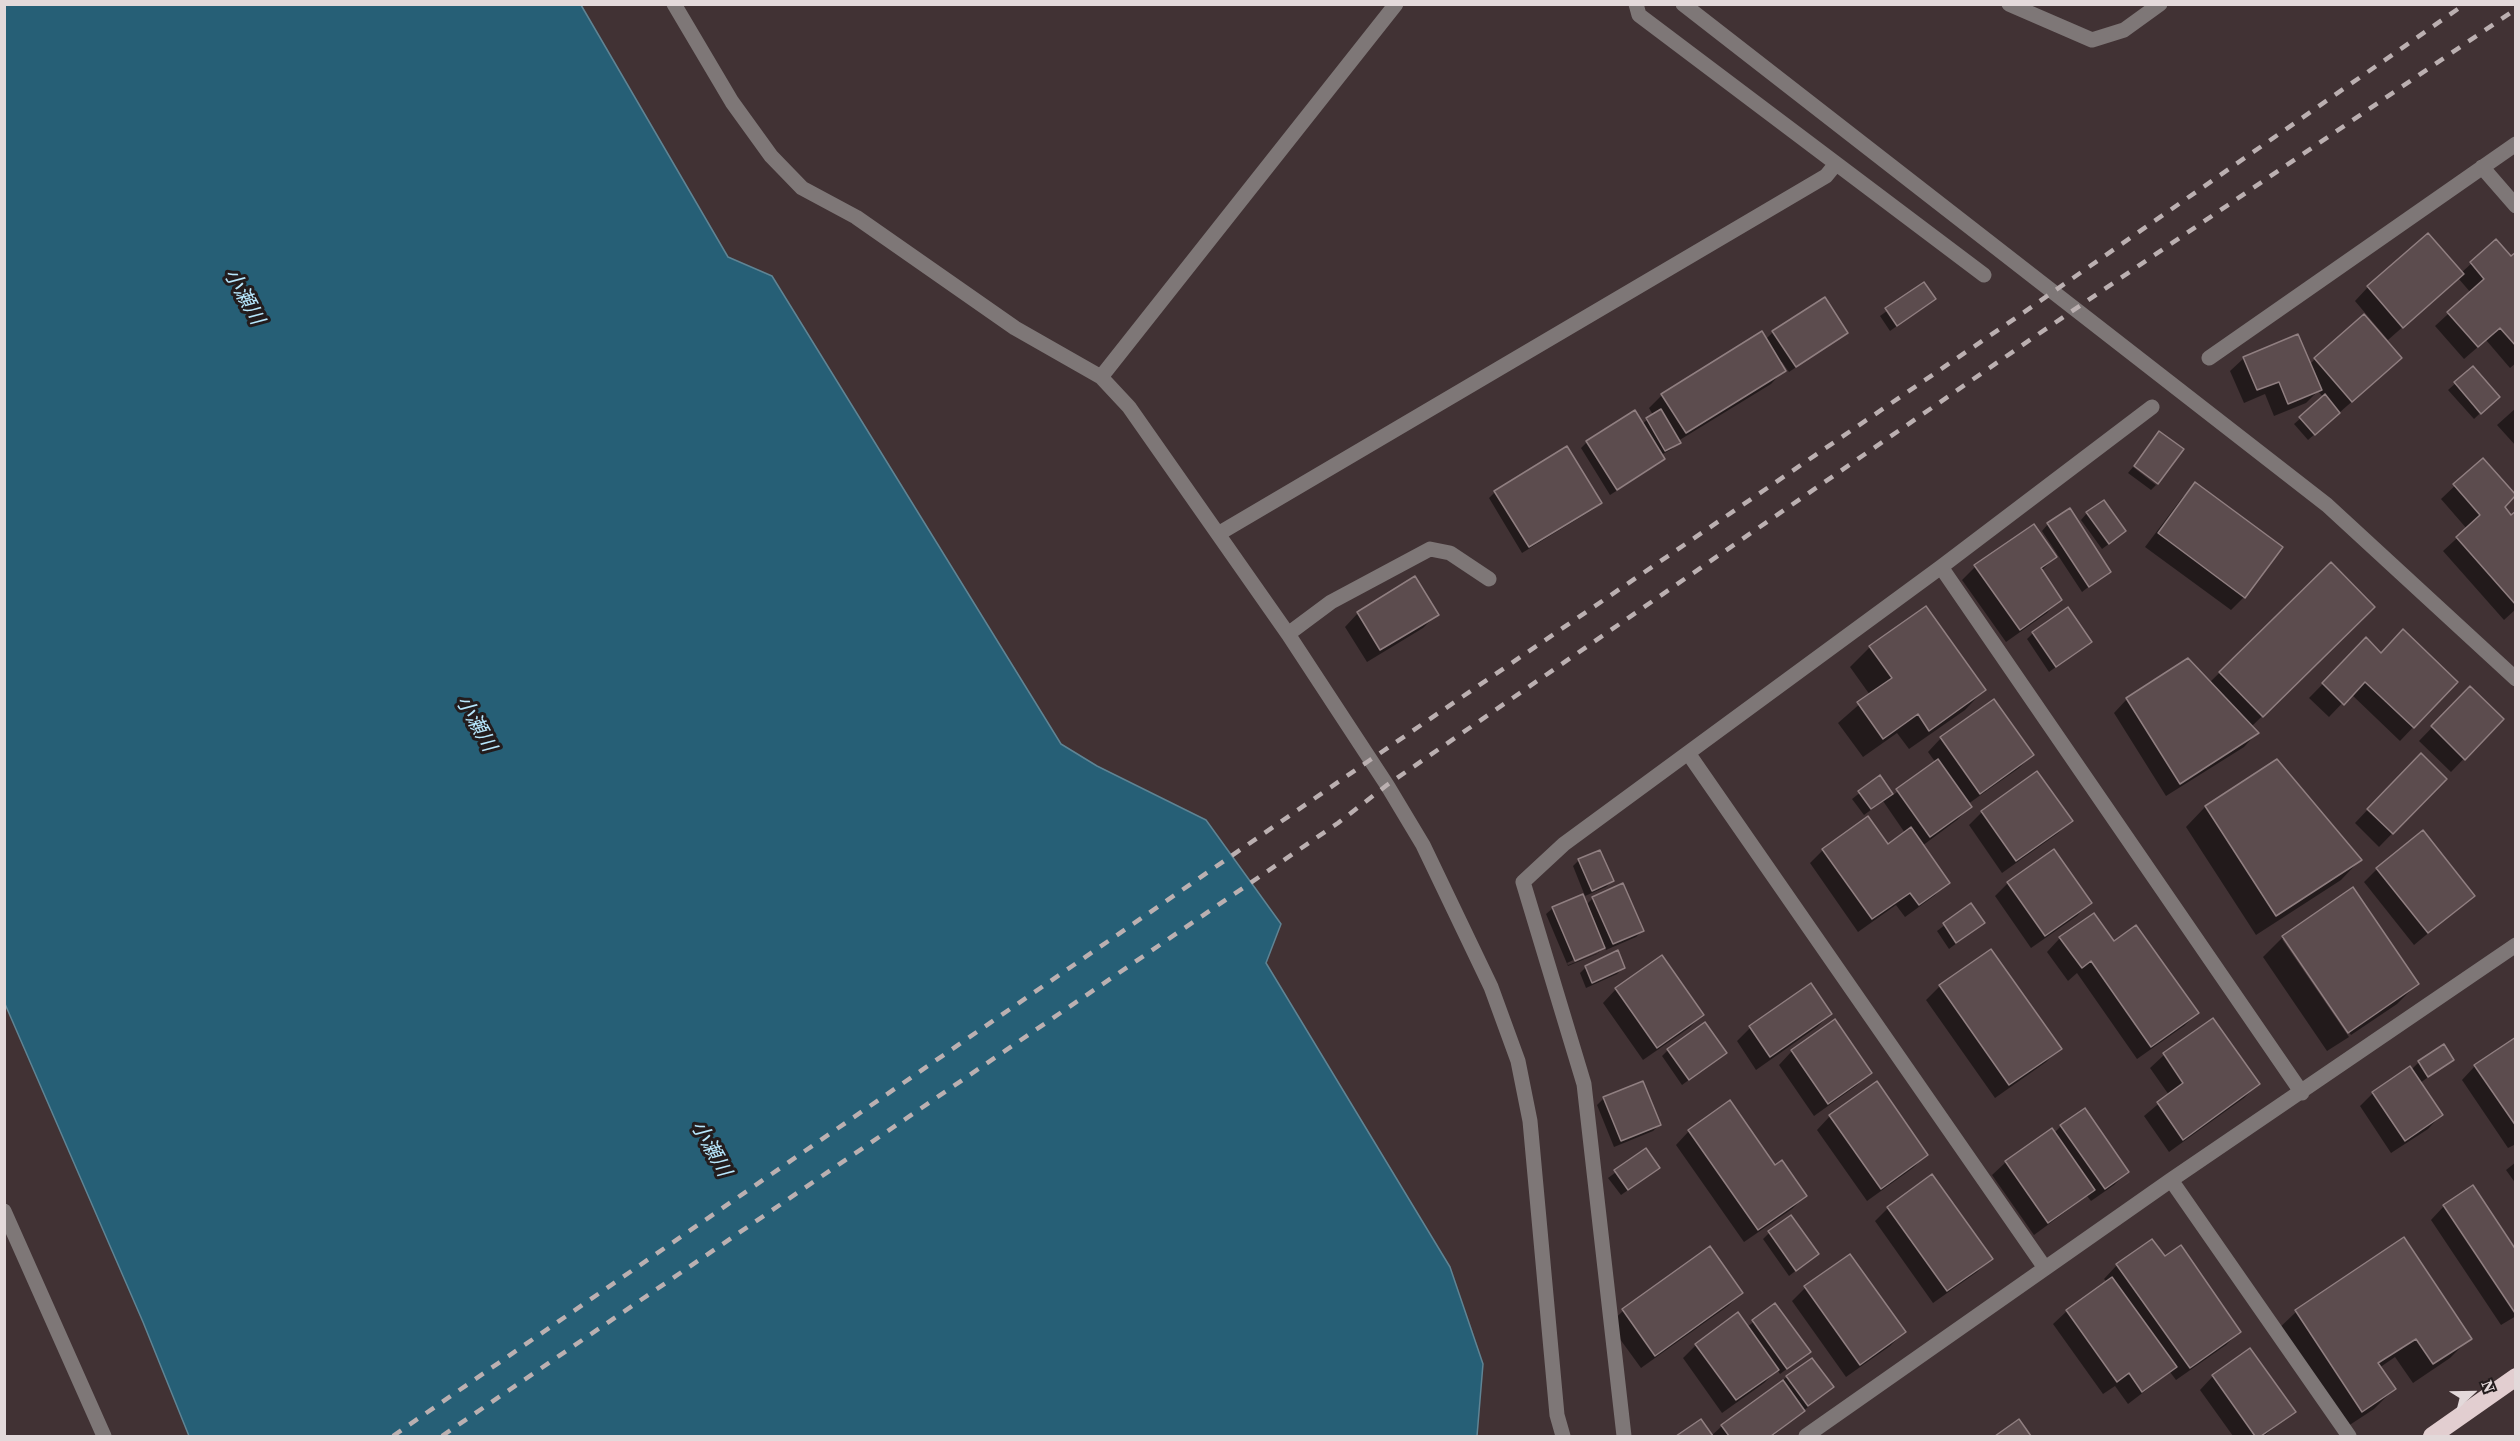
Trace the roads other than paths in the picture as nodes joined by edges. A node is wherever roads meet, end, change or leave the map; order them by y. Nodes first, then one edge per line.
1 (674, 4) edge
2 (1396, 4) edge
3 (1636, 4) edge
4 (1683, 4) edge
5 (2009, 4) edge
6 (2160, 4) edge
7 (2516, 144) edge
8 (1835, 165) junction
9 (2482, 167) junction
10 (2516, 206) edge
11 (1984, 275) dead end
12 (2209, 358) dead end
13 (1101, 377) junction
14 (2152, 407) dead end
15 (1218, 534) junction
16 (1941, 567) junction
17 (1489, 579) dead end
18 (1288, 633) junction
19 (2516, 679) edge
20 (1688, 753) junction
21 (2516, 945) edge
22 (2302, 1093) junction
23 (2171, 1180) junction
24 (4, 1211) edge
25 (2045, 1268) junction
26 (2516, 1377) edge
27 (104, 1437) edge
28 (1563, 1437) edge
29 (1624, 1437) edge
30 (1806, 1437) edge
31 (2349, 1437) edge
32 (2432, 1437) edge

1 - 13 street
2 - 13 street
3 - 8 street
4 - 19 street
5 - 6 street
7 - 9 street
8 - 11 street
8 - 15 street
9 - 10 street
9 - 12 street
13 - 15 street
14 - 16 street
15 - 18 street
16 - 20 street
16 - 22 street
17 - 18 street
18 - 28 street
20 - 25 street
20 - 29 street
21 - 22 street
22 - 23 street
23 - 25 street
23 - 31 street
24 - 27 street
25 - 30 street
26 - 32 highway

